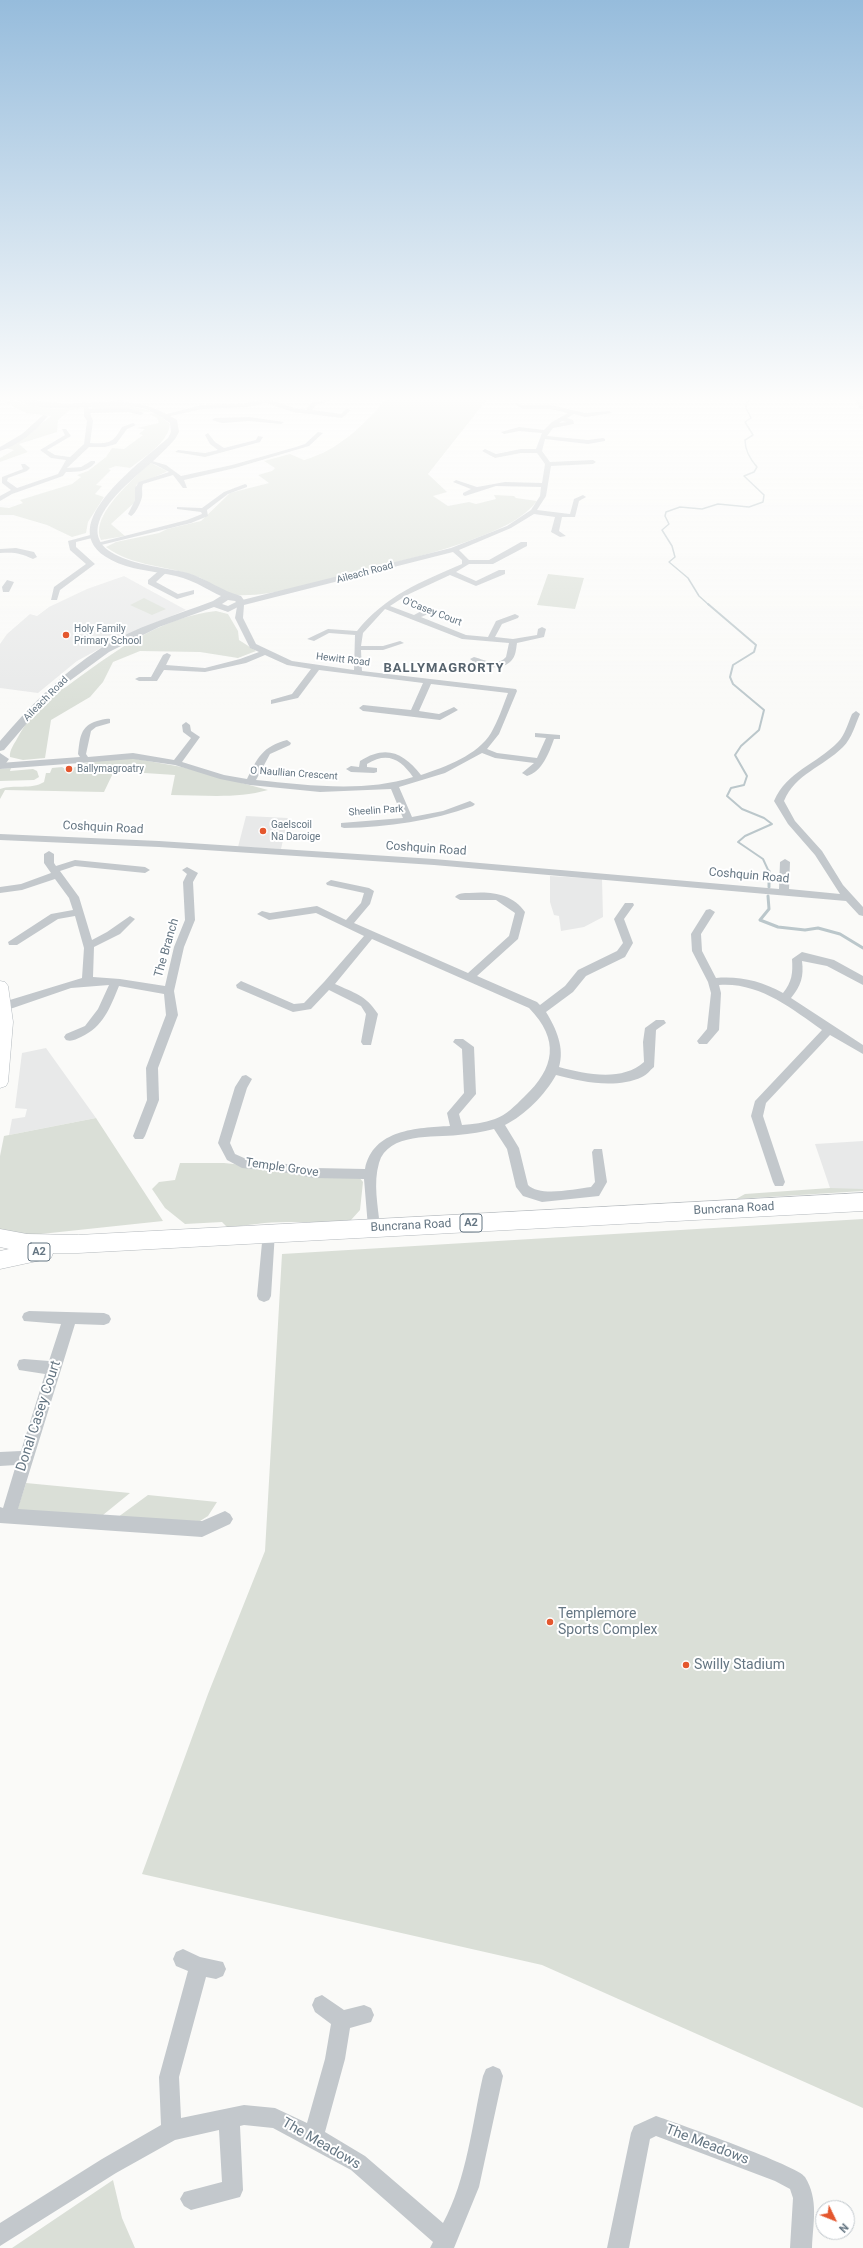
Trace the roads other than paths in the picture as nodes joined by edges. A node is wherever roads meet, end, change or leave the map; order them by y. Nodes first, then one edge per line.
1 (106, 503) edge
2 (137, 503) edge
3 (214, 503) edge
4 (539, 503) edge
5 (575, 503) edge
6 (179, 508) dead end
7 (204, 510) junction
8 (533, 511) junction
9 (131, 514) dead end
10 (559, 516) junction
11 (94, 536) junction
12 (562, 536) dead end
13 (97, 544) junction
14 (524, 544) dead end
15 (454, 550) junction
16 (0, 551) edge
17 (34, 555) dead end
18 (467, 562) junction
19 (164, 571) junction
20 (502, 572) dead end
21 (452, 573) junction
22 (215, 590) junction
23 (191, 592) dead end
24 (54, 599) dead end
25 (237, 601) junction
26 (220, 605) junction
27 (384, 606) junction
28 (430, 610) dead end
29 (516, 616) dead end
30 (415, 617) junction
31 (239, 618) junction
32 (542, 629) dead end
33 (359, 633) junction
34 (491, 638) junction
35 (311, 639) dead end
36 (512, 641) junction
37 (400, 643) dead end
38 (357, 648) junction
39 (265, 652) junction
40 (167, 655) dead end
41 (474, 658) dead end
42 (510, 658) junction
43 (518, 663) dead end
44 (161, 667) junction
45 (316, 668) junction
46 (205, 670) junction
47 (358, 673) junction
48 (139, 679) dead end
49 (428, 680) junction
50 (206, 682) dead end
51 (513, 691) joint
52 (375, 699) dead end
53 (274, 702) dead end
54 (454, 710) dead end
55 (414, 713) junction
56 (856, 714) dead end
57 (107, 721) dead end
58 (186, 725) dead end
59 (538, 735) dead end
60 (287, 743) dead end
61 (481, 750) junction
62 (1, 756) edge
63 (85, 759) junction
64 (539, 761) junction
65 (176, 763) junction
66 (518, 766) dead end
67 (351, 769) dead end
68 (363, 769) junction
69 (374, 770) dead end
70 (527, 773) junction
71 (419, 778) junction
72 (535, 779) dead end
73 (250, 782) junction
74 (394, 786) junction
75 (470, 804) dead end
76 (409, 820) junction
77 (344, 825) dead end
78 (0, 837) edge
79 (49, 854) dead end
80 (253, 855) junction
81 (236, 857) dead end
82 (276, 860) dead end
83 (785, 862) dead end
84 (145, 870) dead end
85 (188, 870) dead end
86 (55, 873) junction
87 (331, 883) dead end
88 (0, 890) edge
89 (784, 892) junction
90 (460, 897) dead end
91 (850, 898) junction
92 (628, 905) dead end
93 (79, 912) junction
94 (710, 912) dead end
95 (262, 914) dead end
96 (863, 914) edge
97 (130, 920) dead end
98 (348, 924) junction
99 (371, 934) junction
100 (13, 942) dead end
101 (88, 945) junction
102 (471, 976) junction
103 (863, 981) edge
104 (87, 982) junction
105 (713, 982) junction
106 (115, 983) junction
107 (241, 985) dead end
108 (328, 985) junction
109 (0, 986) edge
110 (169, 991) junction
111 (784, 999) junction
112 (4, 1006) junction
113 (540, 1011) junction
114 (660, 1023) dead end
115 (829, 1028) junction
116 (70, 1037) dead end
117 (703, 1041) dead end
118 (367, 1042) dead end
119 (459, 1042) dead end
120 (863, 1050) edge
121 (553, 1070) junction
122 (246, 1079) dead end
123 (0, 1082) edge
124 (498, 1123) junction
125 (457, 1131) junction
126 (139, 1136) dead end
127 (598, 1152) dead end
128 (370, 1174) junction
129 (779, 1182) dead end
130 (863, 1202) edge
131 (374, 1227) junction
132 (269, 1232) junction
133 (0, 1238) edge
134 (78, 1244) junction
135 (0, 1260) edge
136 (264, 1296) dead end
137 (29, 1316) dead end
138 (70, 1318) junction
139 (104, 1319) dead end
140 (24, 1365) dead end
141 (54, 1368) junction
142 (26, 1458) junction
143 (0, 1459) edge
144 (4, 1515) edge
145 (225, 1519) dead end
146 (199, 1965) dead end
147 (322, 2005) dead end
148 (364, 2016) dead end
149 (341, 2020) junction
150 (493, 2076) dead end
151 (229, 2118) junction
152 (172, 2130) junction
153 (313, 2137) junction
154 (191, 2199) dead end
155 (0, 2235) edge
156 (444, 2244) edge
157 (618, 2248) edge
158 (801, 2248) edge

1 - 11 street
2 - 9 street
3 - 7 street
4 - 8 street, Aileach Road
5 - 10 street
6 - 7 street
7 - 13 street
8 - 10 street
8 - 15 street, Aileach Road
10 - 12 street
11 - 13 street
11 - 24 street
13 - 19 street
14 - 18 street
15 - 18 street
15 - 25 street, Aileach Road
16 - 17 street
18 - 21 street
19 - 22 street
19 - 23 street
20 - 21 street
21 - 27 street
22 - 25 street
22 - 26 street
25 - 26 street, Aileach Road
25 - 31 street
26 - 31 street, Hewitt Road
26 - 62 street, Aileach Road
27 - 30 street, O'Casey Court
27 - 33 street
28 - 30 street
29 - 34 street
30 - 34 street, O'Casey Court
31 - 39 street, Hewitt Road
32 - 36 street, O'Casey Court
33 - 35 street
33 - 38 street
34 - 36 street, O'Casey Court
36 - 42 street
37 - 38 street
38 - 47 street
39 - 45 street, Hewitt Road
39 - 46 street
40 - 44 street
41 - 42 street
42 - 43 street
44 - 46 street
44 - 48 street
45 - 47 street, Hewitt Road
45 - 53 street
46 - 50 street
47 - 49 street, Hewitt Road
49 - 51 street, Hewitt Road
49 - 55 street
51 - 61 street, O Naullian Crescent
52 - 55 street
54 - 55 street
56 - 91 street
57 - 63 street
58 - 65 street
59 - 64 street
60 - 73 street
61 - 64 street
61 - 71 street, O Naullian Crescent
62 - 63 street, O Naullian Crescent
63 - 65 street, O Naullian Crescent
64 - 70 street
65 - 73 street, O Naullian Crescent
66 - 70 street
67 - 68 street
68 - 69 street
68 - 71 street
70 - 72 street
71 - 74 street, O Naullian Crescent
73 - 74 street, O Naullian Crescent
74 - 76 street, Sheelin Park
75 - 76 street, Sheelin Park
76 - 77 street, Sheelin Park
78 - 80 street, Coshquin Road
79 - 86 street
80 - 81 street
80 - 82 street
80 - 89 street, Coshquin Road
83 - 89 street
84 - 86 street
85 - 110 street, The Branch
86 - 88 street
86 - 93 street
87 - 98 street
89 - 91 street, Coshquin Road
90 - 102 street
91 - 96 street
92 - 113 street
93 - 100 street
93 - 101 street
94 - 105 street
95 - 98 street
97 - 101 street
98 - 99 street
99 - 102 street
99 - 108 street
101 - 104 street
102 - 113 street
103 - 111 street
104 - 106 street, The Branch
104 - 112 street, The Branch
105 - 111 street
105 - 117 street
106 - 110 street, The Branch
106 - 116 street
107 - 108 street
108 - 118 street
109 - 112 main road
110 - 126 street, The Branch
111 - 115 street
112 - 123 main road
113 - 121 street
114 - 121 street
115 - 120 street
115 - 129 street
119 - 125 street
121 - 124 street
122 - 128 street, Temple Grove
124 - 125 street
124 - 127 street
125 - 128 street
128 - 131 street
130 - 131 highway, Buncrana Road / A2
131 - 132 highway, Buncrana Road / A2
132 - 134 highway, Buncrana Road / A2
132 - 136 street
133 - 134 highway, Buncrana Road / A2
134 - 135 highway, Buncrana Road / A2
137 - 138 street
138 - 139 street
138 - 141 street, Donal Casey Court
140 - 141 street
141 - 142 street, Donal Casey Court
142 - 143 street
142 - 144 street, Donal Casey Court
144 - 145 street
146 - 152 street
147 - 149 street
148 - 149 street
149 - 153 street
150 - 156 street, The Meadows
151 - 152 street, The Meadows
151 - 153 street, The Meadows
151 - 154 street
152 - 155 street, The Meadows
153 - 156 street, The Meadows
157 - 158 street, The Meadows

